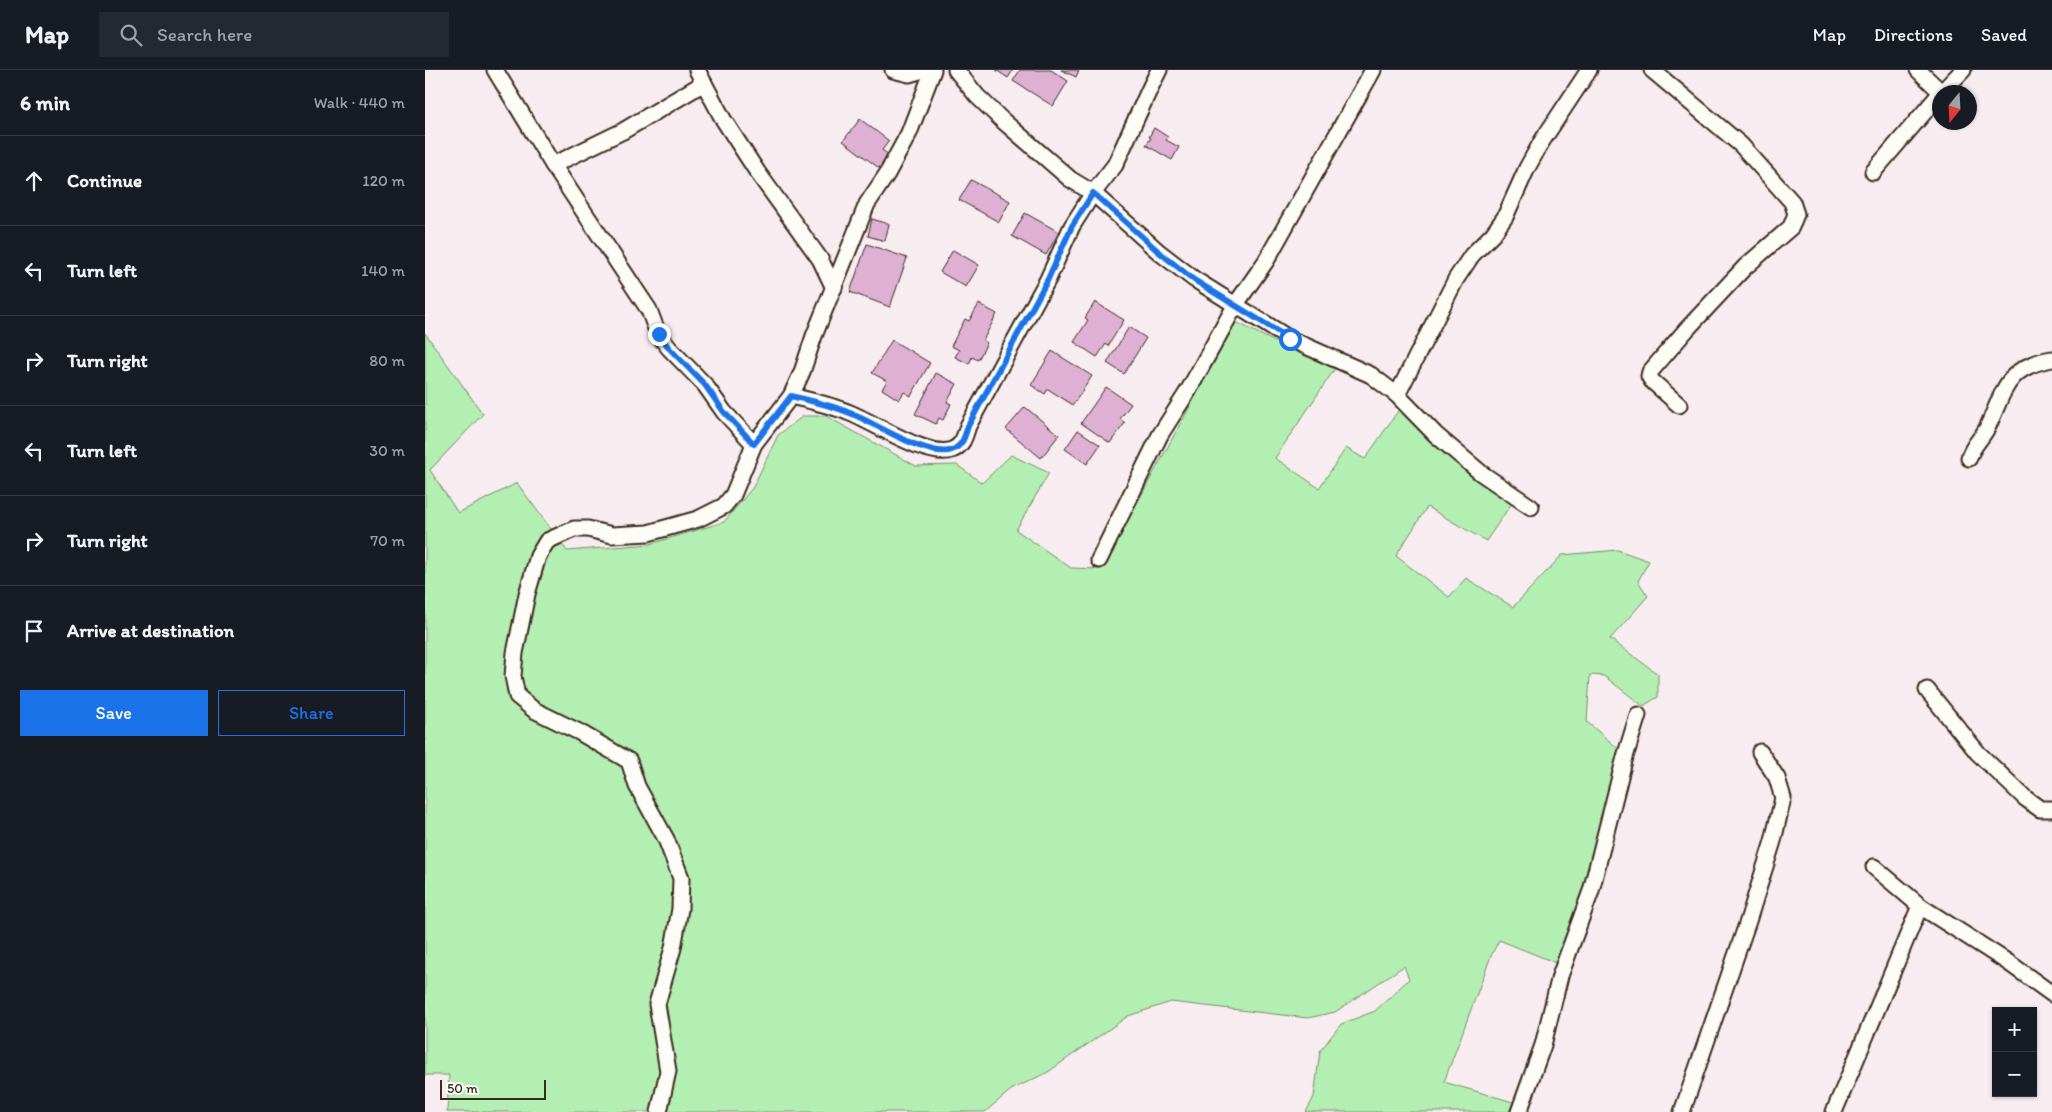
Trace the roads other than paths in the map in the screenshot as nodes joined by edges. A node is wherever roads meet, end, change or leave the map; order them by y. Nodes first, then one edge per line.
1 (495, 70) edge
2 (893, 70) edge
3 (923, 70) edge
4 (933, 70) edge
5 (956, 70) edge
6 (1159, 70) edge
7 (1373, 70) edge
8 (1589, 70) edge
9 (1652, 70) edge
10 (1918, 70) edge
11 (1963, 70) edge
12 (700, 76) edge
13 (1932, 85) edge
14 (1949, 85) edge
15 (1932, 104) edge
16 (553, 165) junction
17 (1873, 172) dead end
18 (1093, 193) junction
19 (820, 258) junction
20 (845, 258) junction
21 (834, 288) junction
22 (1236, 304) junction
23 (2052, 359) edge
24 (1397, 395) junction
25 (791, 396) junction
26 (1679, 405) dead end
27 (754, 444) junction
28 (1969, 458) dead end
29 (1531, 506) dead end
30 (1099, 560) dead end
31 (1927, 690) dead end
32 (1638, 715) dead end
33 (1760, 752) dead end
34 (2052, 809) edge
35 (1874, 867) dead end
36 (1920, 906) junction
37 (2052, 994) edge
38 (659, 1112) edge
39 (1519, 1112) edge
40 (1682, 1112) edge
41 (1834, 1112) edge

1 - 16 street
2 - 3 street
4 - 20 street
5 - 18 street
6 - 18 street
7 - 22 street
8 - 24 street
9 - 26 street
10 - 13 street
11 - 14 street
12 - 16 street
12 - 19 street
15 - 17 street
16 - 27 street
18 - 22 street
18 - 25 street
19 - 20 street
19 - 21 street
20 - 21 street
21 - 25 street
22 - 24 street
22 - 30 street
23 - 28 street
24 - 29 street
25 - 27 street
27 - 38 street
31 - 34 street
32 - 39 street
33 - 40 street
35 - 36 street
36 - 37 street
36 - 41 street

